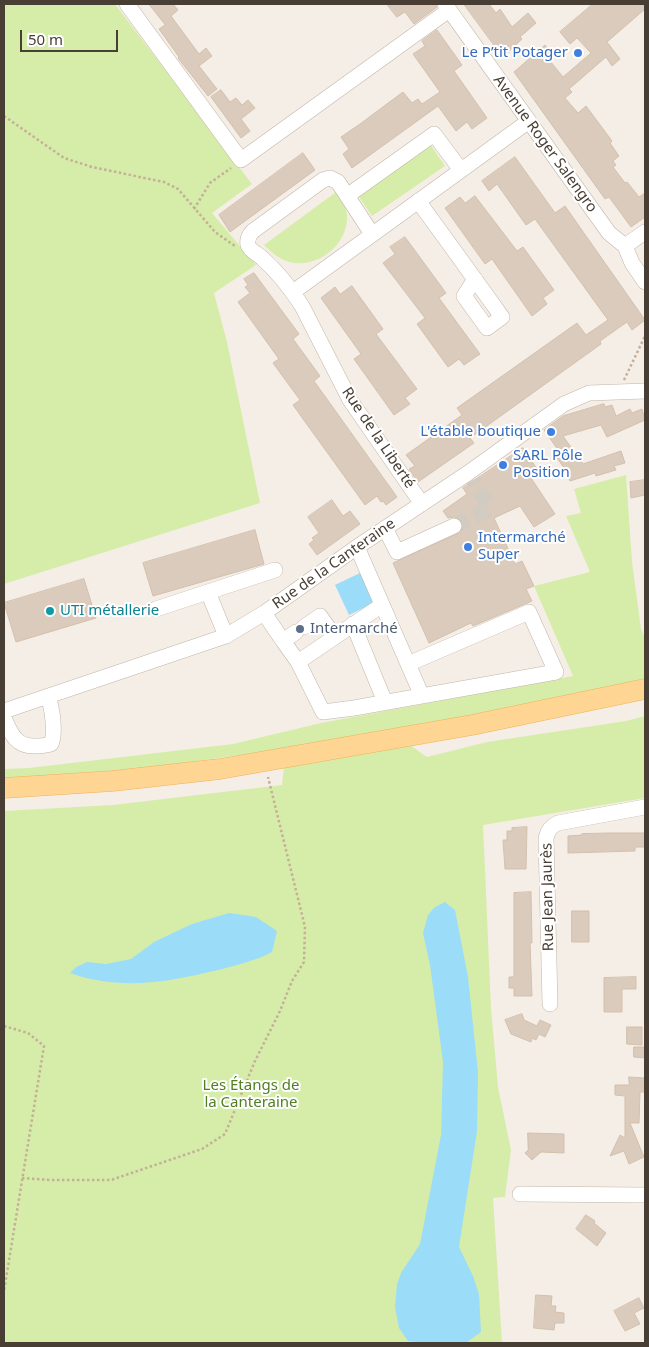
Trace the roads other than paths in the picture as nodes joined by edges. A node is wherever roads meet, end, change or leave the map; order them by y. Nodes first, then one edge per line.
1 (128, 4) edge
2 (447, 7) edge
3 (529, 121) junction
4 (461, 170) junction
5 (347, 196) junction
6 (418, 201) junction
7 (645, 232) edge
8 (372, 234) junction
9 (625, 246) junction
10 (475, 279) dead end
11 (645, 282) edge
12 (293, 292) junction
13 (645, 391) edge
14 (422, 504) junction
15 (454, 526) tunnel mouth
16 (385, 528) junction
17 (357, 547) junction
18 (275, 570) dead end
19 (208, 592) junction
20 (382, 604) junction
21 (156, 609) dead end
22 (264, 613) junction
23 (354, 624) junction
24 (294, 634) junction
25 (226, 636) junction
26 (335, 637) junction
27 (298, 662) junction
28 (408, 664) junction
29 (645, 689) edge
30 (48, 696) junction
31 (422, 696) junction
32 (645, 701) edge
33 (385, 702) junction
34 (4, 711) edge
35 (4, 718) edge
36 (472, 725) junction
37 (4, 788) edge
38 (645, 807) edge
39 (550, 1004) dead end
40 (520, 1194) dead end
41 (645, 1195) edge

1 - 2 street
2 - 3 street, Avenue Roger Salengro
3 - 4 street
3 - 9 street, Avenue Roger Salengro
4 - 5 street
4 - 6 street
5 - 8 street
5 - 12 street, Rue de la Liberté
6 - 8 street
6 - 10 street
7 - 9 street
8 - 12 street
9 - 11 street, Avenue Roger Salengro
12 - 14 street, Rue de la Liberté
13 - 14 street, Rue de la Canteraine
14 - 16 street, Rue de la Canteraine
15 - 16 street
16 - 17 street, Rue de la Canteraine
17 - 20 street
17 - 22 street, Rue de la Canteraine
18 - 19 street
19 - 21 street
19 - 25 street
20 - 23 street
20 - 28 street
22 - 24 street
22 - 25 street, Rue de la Canteraine
23 - 26 street
23 - 33 street
24 - 26 street
24 - 27 street
25 - 30 street, Rue de la Canteraine
26 - 27 street
27 - 33 street
28 - 31 street
28 - 31 street
29 - 36 main road
30 - 34 street, Rue de la Canteraine
30 - 35 street
31 - 33 street
32 - 36 main road
36 - 37 main road
38 - 39 street, Rue Jean Jaurès
40 - 41 street

